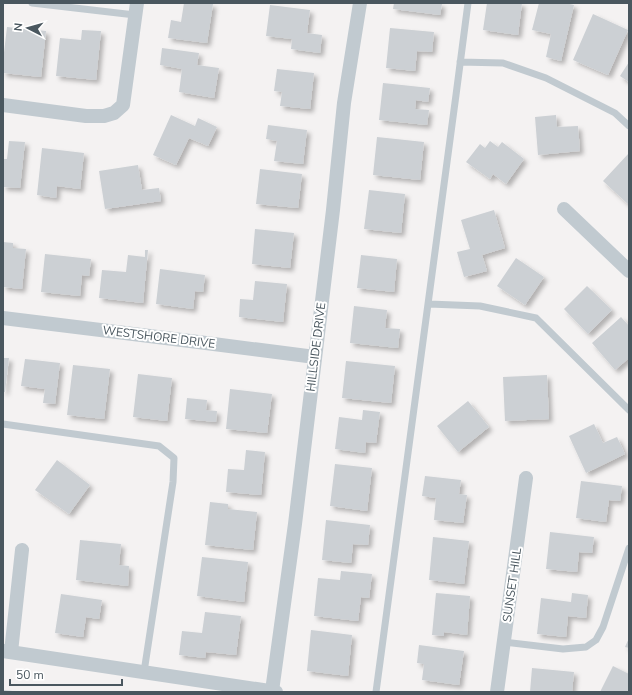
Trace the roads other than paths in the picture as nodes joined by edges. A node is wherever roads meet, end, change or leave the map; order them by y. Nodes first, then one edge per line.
1 (32, 3) edge
2 (360, 3) edge
3 (468, 3) edge
4 (136, 9) edge
5 (460, 62) junction
6 (3, 106) edge
7 (629, 126) edge
8 (564, 209) dead end
9 (629, 271) edge
10 (429, 304) junction
11 (3, 318) edge
12 (315, 357) junction
13 (629, 410) edge
14 (3, 424) edge
15 (526, 478) dead end
16 (629, 548) edge
17 (22, 550) dead end
18 (504, 642) junction
19 (7, 652) edge
20 (144, 672) junction
21 (274, 692) edge
22 (376, 692) edge
23 (497, 692) edge

1 - 4 lane
2 - 12 street, HILLSIDE DRIVE
3 - 5 lane
4 - 6 street
5 - 7 lane
5 - 10 lane
8 - 9 street
10 - 13 lane
10 - 22 lane
11 - 12 street, WESTSHORE DRIVE
12 - 21 street, HILLSIDE DRIVE
14 - 20 lane
15 - 18 street, SUNSET HILL
16 - 18 lane
17 - 19 street
18 - 23 street, SUNSET HILL
19 - 20 street
20 - 21 street

